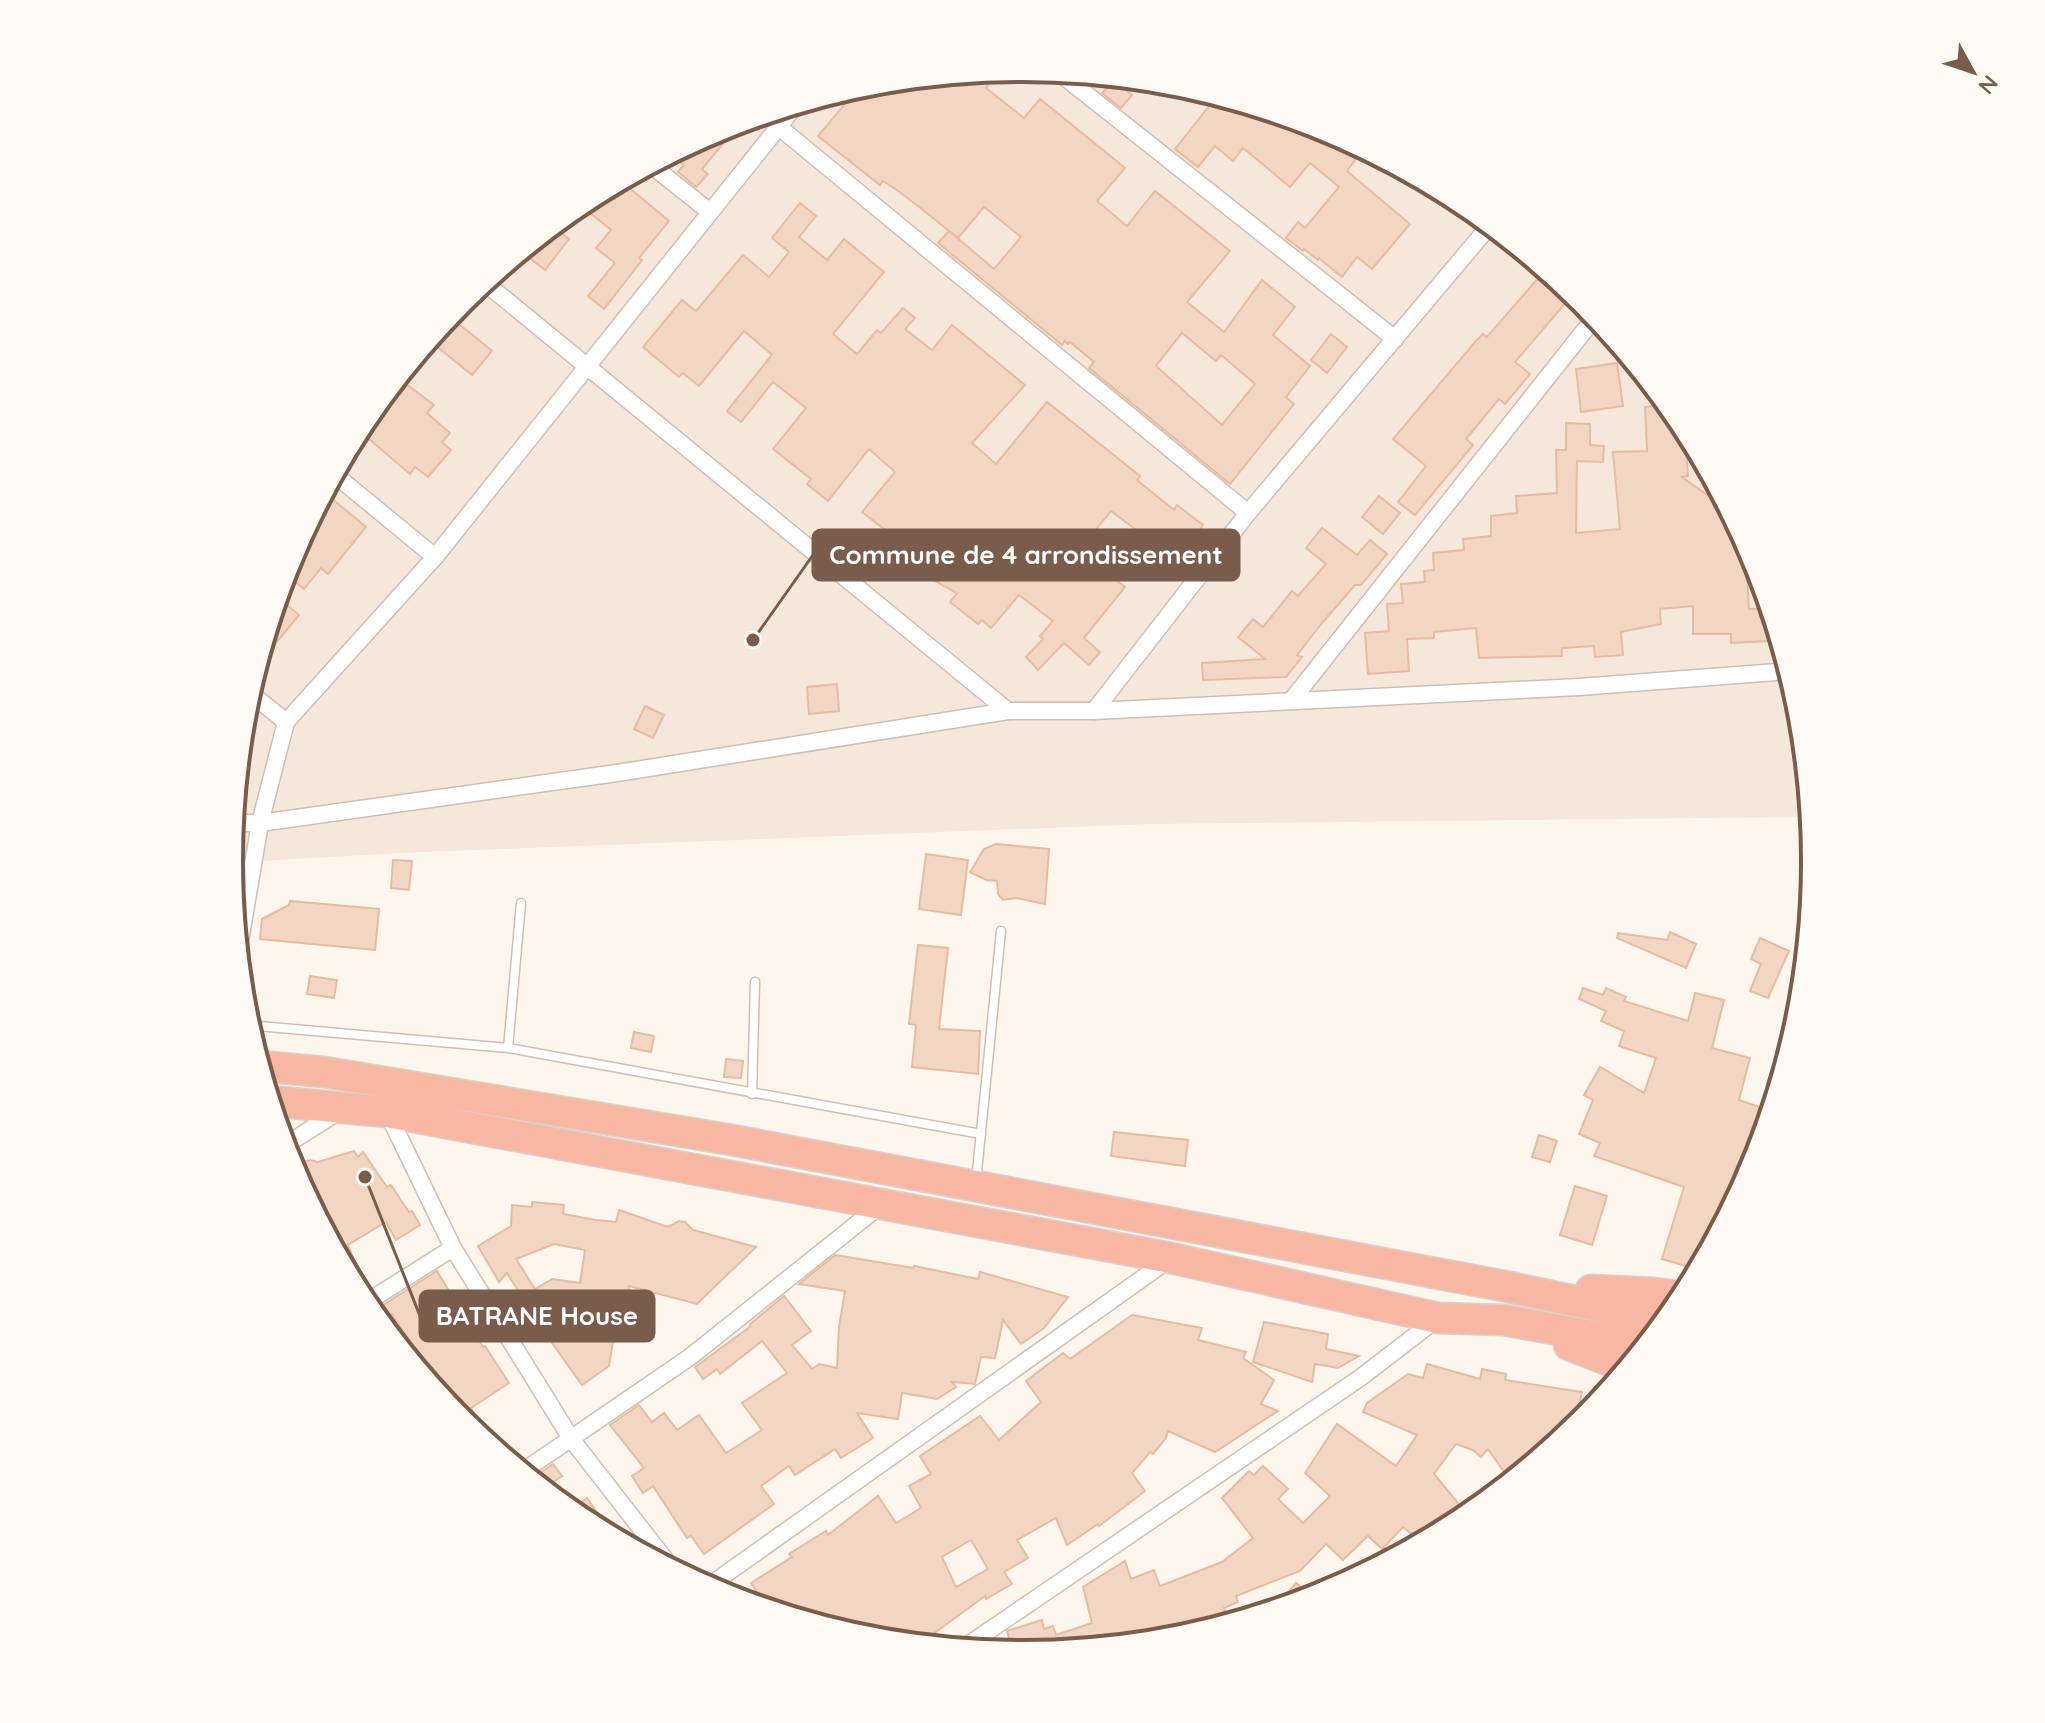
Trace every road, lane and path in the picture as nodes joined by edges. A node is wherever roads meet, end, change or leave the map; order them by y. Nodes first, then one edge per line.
1 (1073, 84) edge
2 (785, 119) edge
3 (779, 127) junction
4 (660, 172) edge
5 (710, 212) junction
6 (1483, 233) edge
7 (493, 289) edge
8 (1588, 326) edge
9 (1395, 339) junction
10 (588, 366) junction
11 (342, 481) edge
12 (1248, 513) junction
13 (435, 557) junction
14 (1778, 672) edge
15 (260, 701) edge
16 (1291, 701) junction
17 (1008, 711) junction
18 (1094, 711) junction
19 (286, 722) junction
20 (245, 823) edge
21 (260, 823) junction
22 (521, 903) dead end
23 (245, 912) edge
24 (1001, 931) dead end
25 (755, 982) dead end
26 (261, 1026) edge
27 (508, 1048) junction
28 (271, 1067) edge
29 (752, 1094) junction
30 (281, 1102) edge
31 (342, 1109) junction
32 (387, 1112) junction
33 (981, 1134) junction
34 (294, 1139) edge
35 (976, 1186) junction
36 (882, 1204) junction
37 (453, 1248) junction
38 (1171, 1258) junction
39 (1509, 1287) junction
40 (1671, 1295) edge
41 (375, 1297) edge
42 (1438, 1318) junction
43 (1504, 1320) junction
44 (1649, 1326) edge
45 (1647, 1327) edge
46 (1618, 1364) edge
47 (572, 1440) junction
48 (531, 1466) edge
49 (658, 1550) edge
50 (718, 1579) edge
51 (976, 1639) edge

1 - 9 street
2 - 3 street
3 - 5 street
3 - 12 street
4 - 5 street
5 - 10 street
6 - 9 street
7 - 10 street
8 - 16 street
9 - 12 street
10 - 13 street
10 - 17 street
11 - 13 street
12 - 18 street
13 - 19 street
14 - 16 street
15 - 19 street
16 - 18 street
17 - 18 street
17 - 21 street
19 - 21 street
20 - 21 street
21 - 23 street
22 - 27 lane
24 - 33 lane
25 - 29 lane
26 - 27 lane
27 - 29 lane
28 - 35 highway
29 - 33 lane
30 - 31 highway
31 - 32 highway
31 - 34 street
32 - 36 highway
32 - 37 street
33 - 35 lane
35 - 39 highway
36 - 38 highway
36 - 47 street
37 - 41 street
37 - 47 street
38 - 42 highway
38 - 50 street
39 - 40 highway
39 - 44 highway
42 - 43 highway
42 - 51 street
43 - 45 highway
43 - 46 highway
47 - 48 street
47 - 49 street

